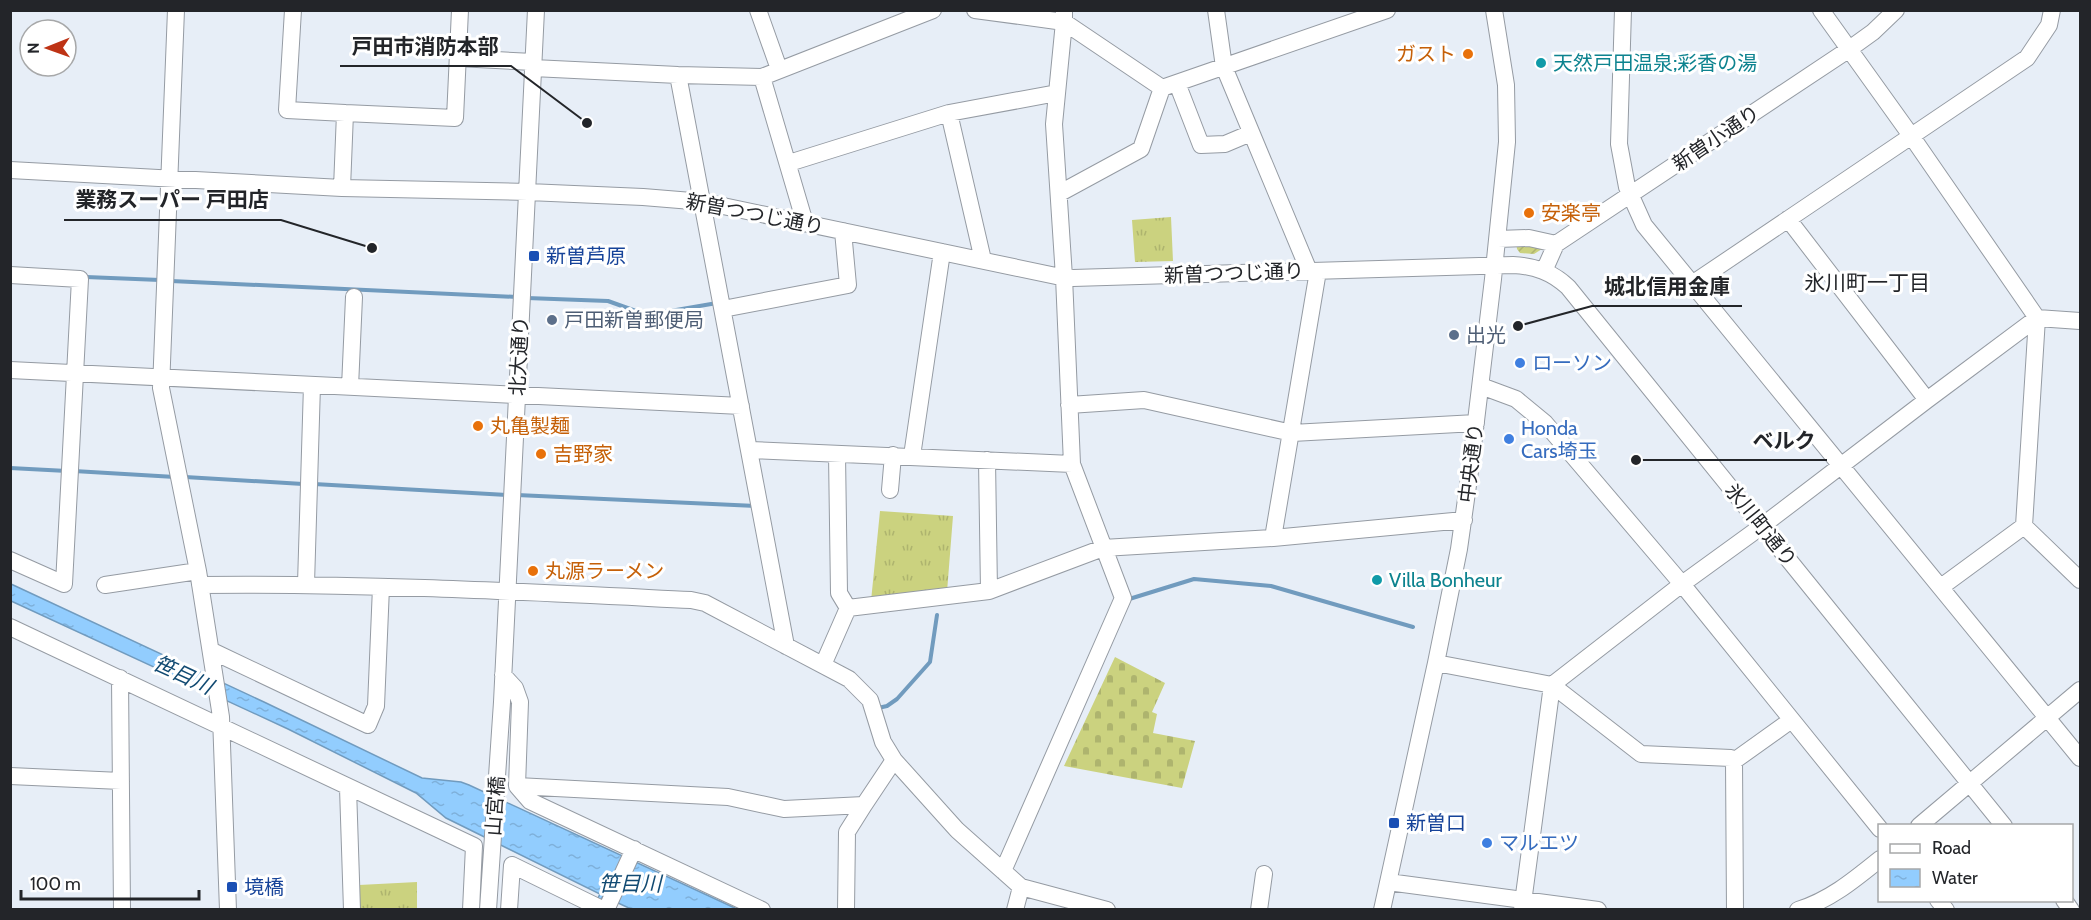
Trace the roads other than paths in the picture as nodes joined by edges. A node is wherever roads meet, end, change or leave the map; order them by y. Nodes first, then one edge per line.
1 (176, 10) edge
2 (293, 10) edge
3 (460, 10) edge
4 (536, 10) edge
5 (758, 10) edge
6 (933, 10) edge
7 (975, 10) edge
8 (1216, 10) edge
9 (1387, 10) edge
10 (1494, 10) edge
11 (1623, 10) edge
12 (1821, 10) edge
13 (1896, 10) edge
14 (2052, 10) edge
15 (1064, 16) edge
16 (1848, 50) junction
17 (458, 58) junction
18 (533, 65) junction
19 (1224, 67) junction
20 (779, 69) junction
21 (678, 75) junction
22 (762, 76) junction
23 (1170, 85) junction
24 (1057, 93) junction
25 (345, 113) junction
26 (949, 113) junction
27 (1251, 133) junction
28 (1912, 137) junction
29 (789, 163) junction
30 (10, 170) edge
31 (170, 178) junction
32 (342, 188) junction
33 (528, 192) junction
34 (1060, 194) junction
35 (1629, 196) junction
36 (704, 202) junction
37 (1788, 219) junction
38 (805, 223) junction
39 (843, 231) junction
40 (1498, 239) junction
41 (1556, 244) junction
42 (942, 252) junction
43 (983, 260) junction
44 (1495, 265) junction
45 (1314, 271) junction
46 (1544, 271) junction
47 (10, 275) edge
48 (1064, 277) junction
49 (1692, 284) junction
50 (354, 297) dead end
51 (723, 309) junction
52 (2037, 318) junction
53 (2080, 321) edge
54 (10, 370) edge
55 (75, 373) junction
56 (161, 378) junction
57 (312, 385) junction
58 (1481, 386) junction
59 (350, 387) junction
60 (518, 394) junction
61 (1927, 400) junction
62 (1069, 405) junction
63 (741, 406) junction
64 (1476, 423) junction
65 (1292, 433) junction
66 (750, 450) junction
67 (837, 454) junction
68 (893, 456) junction
69 (912, 456) junction
70 (987, 460) junction
71 (1071, 464) junction
72 (1841, 466) junction
73 (890, 490) dead end
74 (1464, 520) junction
75 (1762, 526) junction
76 (2024, 526) junction
77 (1273, 538) junction
78 (1103, 548) junction
79 (10, 560) edge
80 (199, 578) junction
81 (2080, 580) edge
82 (306, 584) junction
83 (1682, 584) junction
84 (105, 585) dead end
85 (381, 586) junction
86 (1941, 587) junction
87 (507, 591) junction
88 (989, 591) junction
89 (848, 608) junction
90 (10, 627) edge
91 (786, 646) junction
92 (212, 654) junction
93 (1436, 663) junction
94 (823, 664) junction
95 (503, 675) junction
96 (120, 678) junction
97 (1552, 685) junction
98 (2080, 690) edge
99 (502, 702) joint
100 (2048, 719) junction
101 (1790, 721) junction
102 (221, 722) junction
103 (2080, 758) edge
104 (894, 760) junction
105 (1734, 761) junction
106 (10, 776) edge
107 (122, 781) junction
108 (1970, 784) junction
109 (517, 786) junction
110 (348, 788) junction
111 (864, 805) junction
112 (1920, 824) edge
113 (2003, 824) edge
114 (1878, 827) edge
115 (633, 851) junction
116 (1878, 861) edge
117 (1004, 871) junction
118 (1264, 874) dead end
119 (1388, 882) junction
120 (1021, 887) junction
121 (1523, 904) edge
122 (606, 908) edge
123 (1807, 908) edge
124 (122, 909) edge
125 (228, 909) edge
126 (352, 909) edge
127 (471, 909) edge
128 (488, 909) edge
129 (509, 909) edge
130 (762, 909) edge
131 (846, 909) edge
132 (1016, 909) edge
133 (1107, 909) edge
134 (1259, 909) edge
135 (1382, 909) edge
136 (1598, 909) edge
137 (1735, 909) edge

1 - 31 street
2 - 25 street
3 - 17 street
4 - 18 street, 北大通り
5 - 20 street
6 - 20 street
7 - 15 street
8 - 19 street
9 - 19 street
10 - 40 street, 中央通り
11 - 35 street
12 - 16 street
13 - 16 street, 新曽小通り
14 - 28 street
15 - 23 street
15 - 24 street
16 - 28 street
16 - 35 street, 新曽小通り
17 - 18 street
17 - 25 street
18 - 21 street
18 - 33 street, 北大通り
19 - 23 street
19 - 27 street
20 - 22 street
21 - 22 street
21 - 36 street
22 - 29 street
23 - 27 street
23 - 34 street
24 - 26 street
24 - 34 street
25 - 32 street
26 - 29 street
26 - 43 street
27 - 45 street
28 - 37 street
28 - 52 street
29 - 38 street
30 - 31 street, 新曽つつじ通り
31 - 32 street, 新曽つつじ通り
31 - 56 street
32 - 33 street, 新曽つつじ通り
33 - 36 street, 新曽つつじ通り
33 - 60 street, 北大通り
34 - 48 street
35 - 41 street, 新曽小通り
35 - 49 street
36 - 38 street, 新曽つつじ通り
36 - 51 street
37 - 49 street
37 - 61 street
38 - 39 street, 新曽つつじ通り
39 - 42 street, 新曽つつじ通り
39 - 51 street
40 - 41 street
40 - 44 street, 中央通り
41 - 46 street
42 - 43 street, 新曽つつじ通り
42 - 69 street
43 - 48 street, 新曽つつじ通り
44 - 45 street, 新曽つつじ通り
44 - 46 street, 氷川町通り
44 - 58 street, 中央通り
45 - 48 street, 新曽つつじ通り
45 - 65 street
46 - 75 street, 氷川町通り
47 - 55 street
48 - 62 street
49 - 72 street
50 - 59 street
51 - 63 street
52 - 53 street
52 - 61 street
52 - 76 street
54 - 55 street
55 - 56 street
55 - 79 street
56 - 57 street
56 - 80 street
57 - 59 street
57 - 82 street
58 - 64 street, 中央通り
58 - 83 street
59 - 60 street
60 - 63 street
60 - 87 street, 北大通り
61 - 72 street
62 - 65 street
62 - 71 street
63 - 66 street
64 - 65 street
64 - 74 street, 中央通り
65 - 77 street
66 - 67 street
66 - 91 street
67 - 68 street
67 - 89 street
68 - 69 street
68 - 73 street
69 - 70 street
70 - 71 street
70 - 88 street
71 - 78 street
72 - 75 street
72 - 86 street
74 - 77 street
74 - 93 street, 中央通り
75 - 83 street
75 - 108 street, 氷川町通り
76 - 81 street
76 - 86 street
77 - 78 street
78 - 88 street
78 - 117 street
80 - 82 street
80 - 84 street
80 - 92 street
82 - 85 street
83 - 97 street
83 - 101 street
85 - 87 street
85 - 92 street
86 - 100 street
87 - 91 street
87 - 95 street, 北大通り
88 - 89 street
89 - 94 street
90 - 96 street
91 - 94 street
92 - 102 street
93 - 97 street
93 - 119 street, 中央通り
94 - 104 street
95 - 99 street, 北大通り
95 - 109 street
96 - 102 street
96 - 107 street
97 - 105 street
97 - 121 street
98 - 100 street
99 - 128 street, 山宮橋
100 - 103 street
100 - 108 street
101 - 105 street
101 - 114 street
102 - 110 street
102 - 125 street
104 - 111 street
104 - 117 street
105 - 137 street
106 - 107 street
107 - 124 street
108 - 112 street
108 - 113 street, 氷川町通り
109 - 111 street
109 - 115 street
110 - 126 street
110 - 127 street
111 - 131 street
115 - 122 street
115 - 130 street
116 - 123 street
117 - 120 street
118 - 134 street
119 - 121 street
119 - 135 street, 中央通り
120 - 132 street
120 - 133 street
121 - 136 street
122 - 129 street

